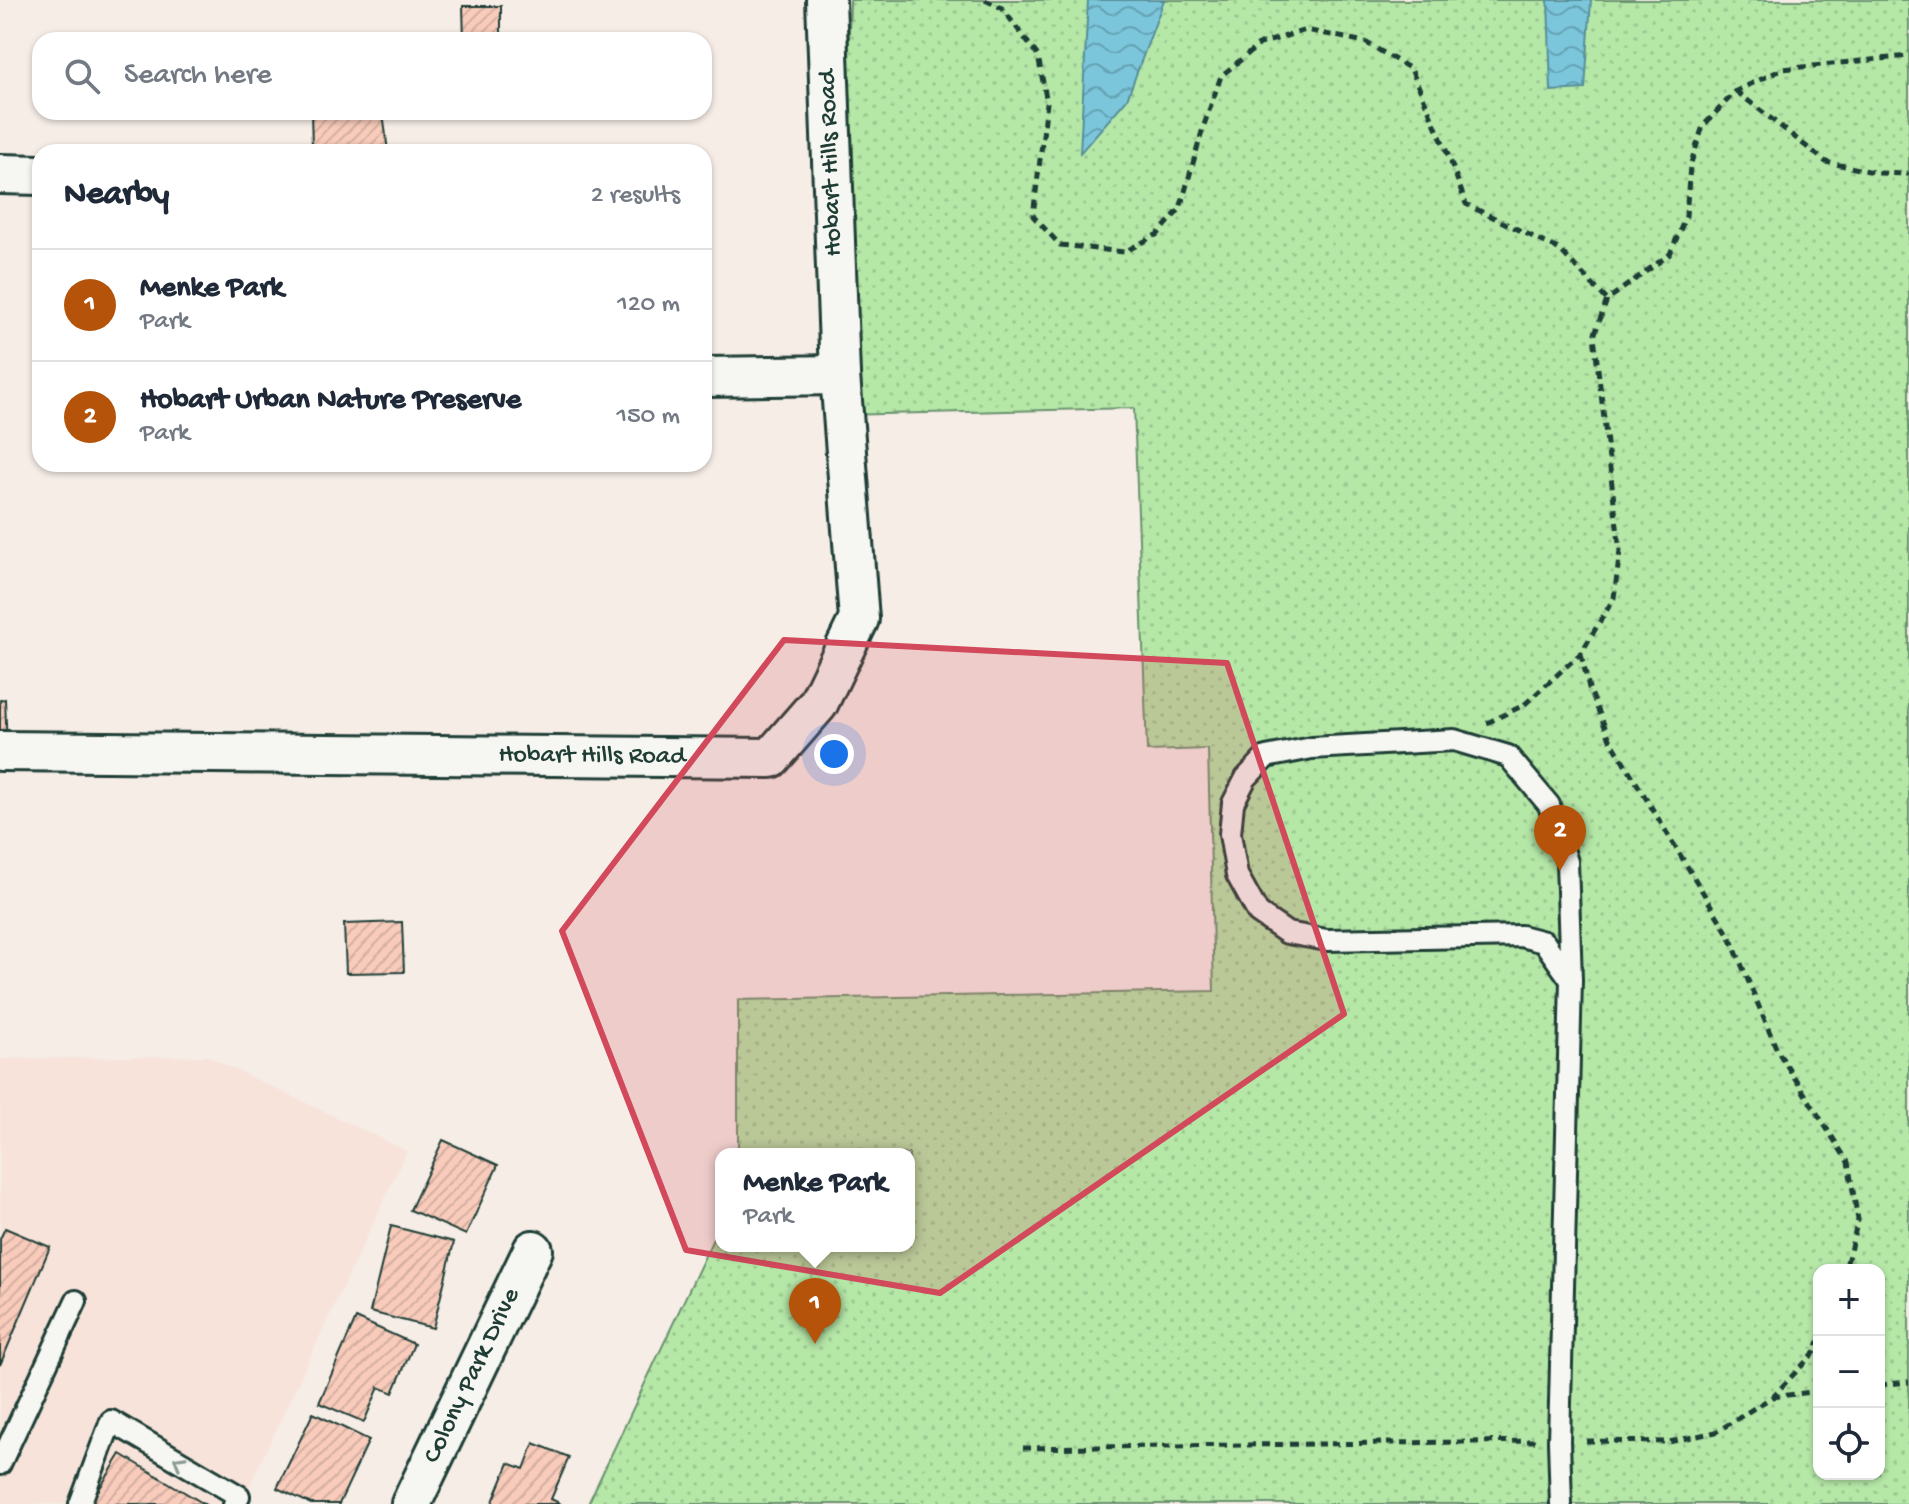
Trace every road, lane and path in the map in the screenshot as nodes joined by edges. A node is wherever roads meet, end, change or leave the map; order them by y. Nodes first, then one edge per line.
1 (826, 0) edge
2 (985, 0) edge
3 (1909, 56) edge
4 (1736, 91) junction
5 (0, 174) edge
6 (1909, 174) edge
7 (32, 175) edge
8 (1607, 300) junction
9 (840, 375) junction
10 (712, 377) edge
11 (1581, 653) junction
12 (1454, 740) junction
13 (0, 751) edge
14 (1571, 980) junction
15 (533, 1250) dead end
16 (1847, 1264) edge
17 (76, 1301) dead end
18 (1813, 1354) edge
19 (1909, 1382) edge
20 (1885, 1384) edge
21 (1813, 1392) edge
22 (1772, 1397) junction
23 (1559, 1441) junction
24 (1023, 1448) dead end
25 (0, 1464) edge
26 (80, 1504) edge
27 (234, 1504) edge
28 (411, 1504) edge
29 (1561, 1504) edge

1 - 9 street, Hobart Hills Road
2 - 8 path
3 - 4 path
4 - 6 path
4 - 8 path
5 - 7 street
8 - 11 path
9 - 10 street
9 - 13 street, Hobart Hills Road
11 - 12 path
11 - 16 path
12 - 14 lane
12 - 14 lane
14 - 23 lane
15 - 28 street, Colony Park Drive
17 - 25 lane
18 - 22 path
19 - 20 path
21 - 22 path
22 - 23 path
23 - 24 path
23 - 29 lane
27 -> 26 lane

